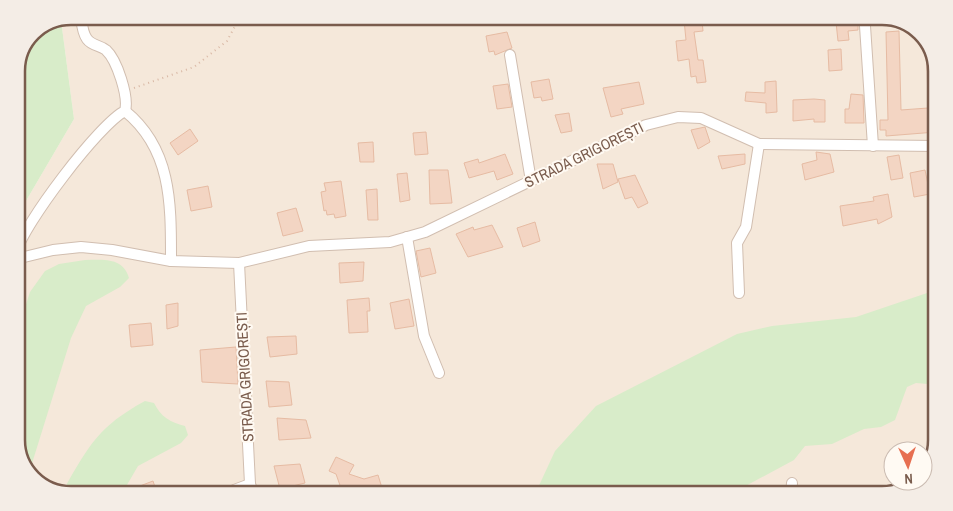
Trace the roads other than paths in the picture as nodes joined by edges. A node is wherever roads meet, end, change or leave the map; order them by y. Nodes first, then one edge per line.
1 (82, 25) edge
2 (865, 26) dead end
3 (510, 55) dead end
4 (125, 111) junction
5 (759, 144) junction
6 (873, 146) junction
7 (928, 146) edge
8 (531, 180) junction
9 (25, 233) edge
10 (407, 237) junction
11 (25, 257) edge
12 (171, 261) junction
13 (239, 263) junction
14 (739, 292) dead end
15 (439, 373) dead end
16 (792, 483) dead end
17 (251, 486) edge
18 (792, 486) edge

1 - 4 street
2 - 6 street
3 - 8 street
4 - 9 street
4 - 12 street
5 - 6 street, STRADA GRIGOREȘTI
5 - 8 street, STRADA GRIGOREȘTI
5 - 14 street
6 - 7 street, STRADA GRIGOREȘTI
8 - 10 street, STRADA GRIGOREȘTI
10 - 13 street, STRADA GRIGOREȘTI
10 - 15 street
11 - 12 street, STRADA GRIGOREȘTI
12 - 13 street, STRADA GRIGOREȘTI
13 - 17 street, STRADA GRIGOREȘTI
16 - 18 street

